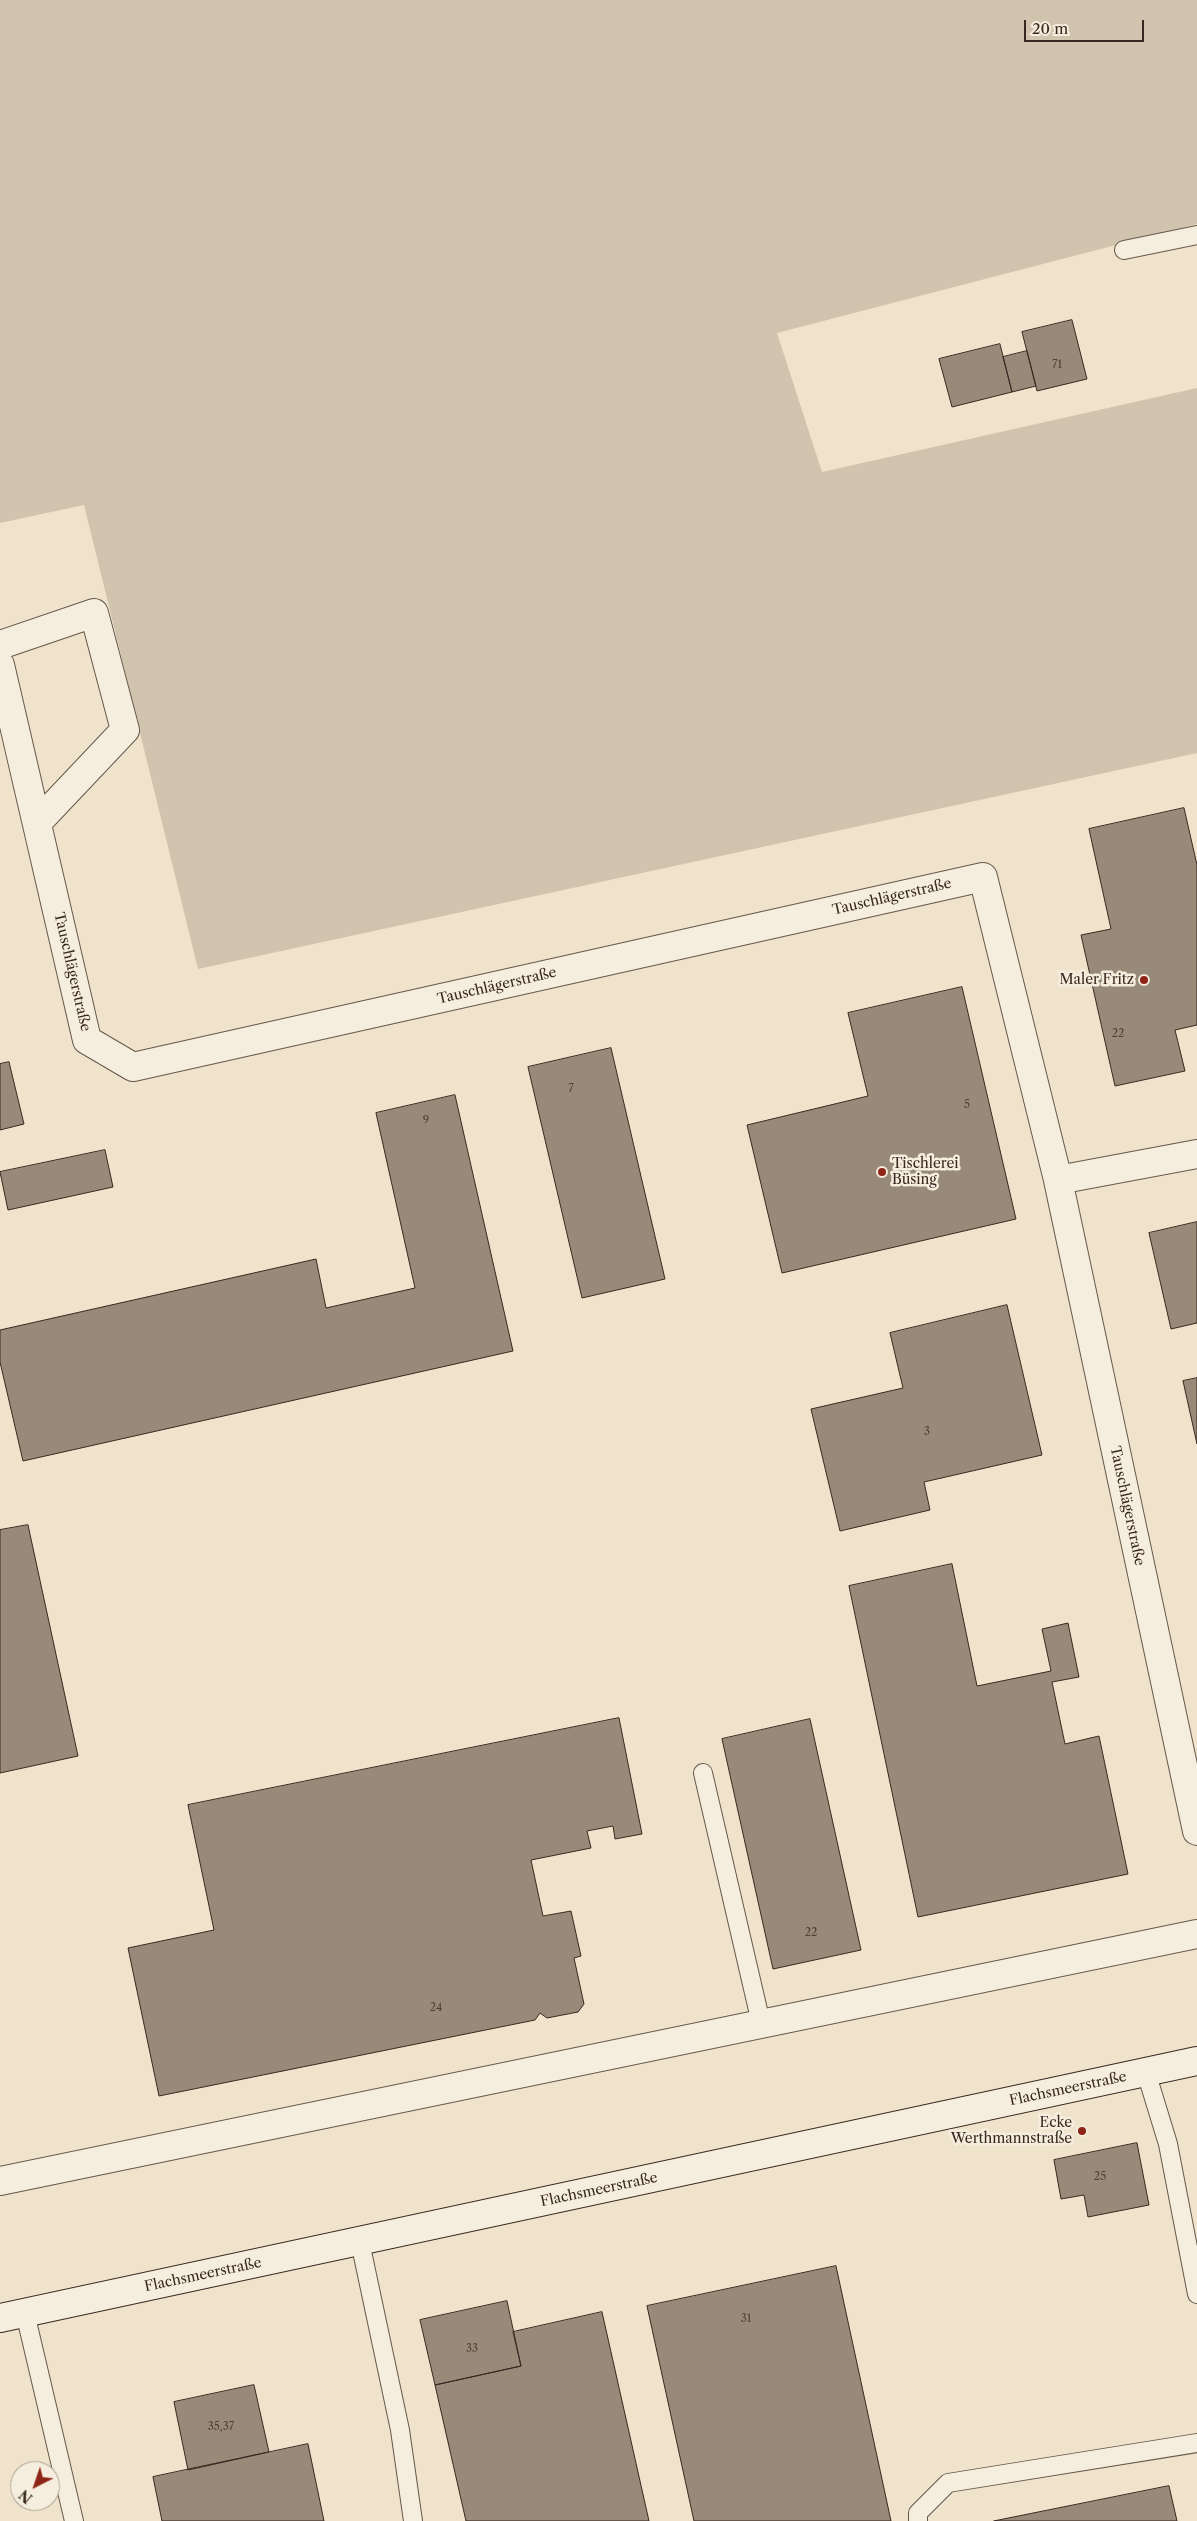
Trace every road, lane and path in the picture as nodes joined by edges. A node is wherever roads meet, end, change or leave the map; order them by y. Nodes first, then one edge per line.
1 (1197, 235) edge
2 (1124, 250) dead end
3 (0, 645) edge
4 (0, 664) edge
5 (37, 823) junction
6 (1197, 1154) edge
7 (1058, 1180) junction
8 (702, 1773) dead end
9 (1197, 1831) edge
10 (1197, 1934) edge
11 (761, 2024) junction
12 (1197, 2061) edge
13 (1146, 2072) junction
14 (0, 2181) edge
15 (360, 2242) junction
16 (1197, 2294) edge
17 (12, 2315) edge
18 (1197, 2443) edge
19 (74, 2521) edge
20 (413, 2521) edge
21 (918, 2521) edge

1 - 2 lane
3 - 5 street
4 - 5 street, Tauschlägerstraße
5 - 7 street, Tauschlägerstraße
6 - 7 street
7 - 9 street, Tauschlägerstraße
8 - 11 lane
10 - 11 street
11 - 14 street
12 - 13 street, Flachsmeerstraße
13 - 15 street, Flachsmeerstraße
13 - 16 lane
15 - 17 street, Flachsmeerstraße
15 - 20 lane
17 - 19 lane
18 - 21 lane

